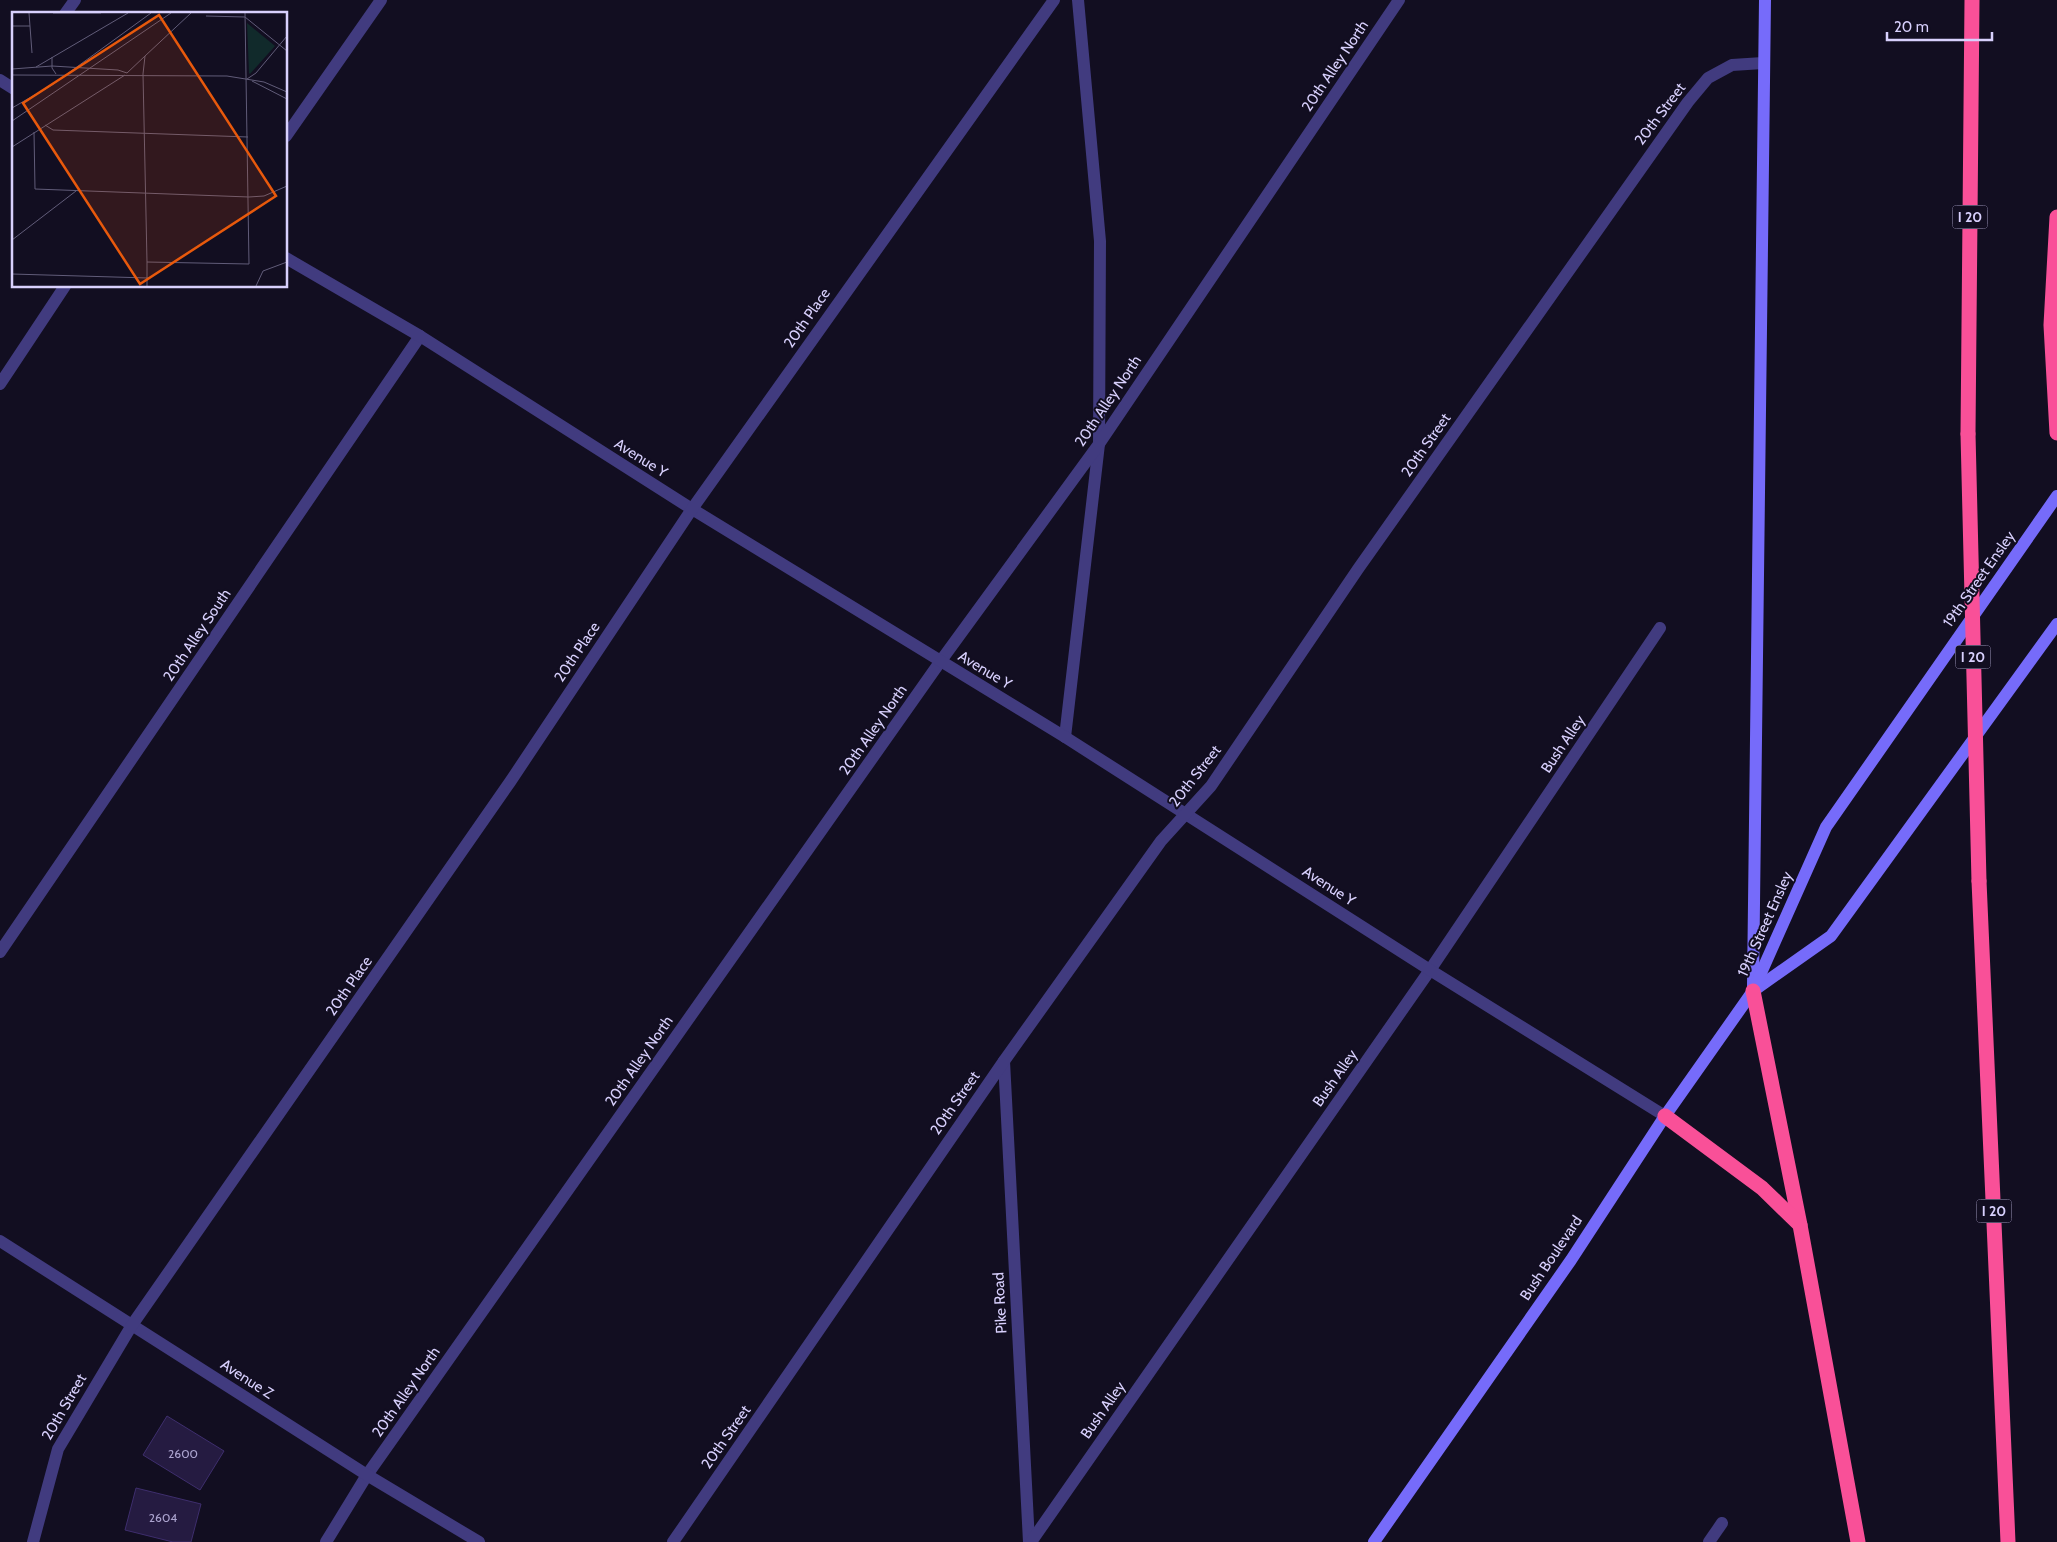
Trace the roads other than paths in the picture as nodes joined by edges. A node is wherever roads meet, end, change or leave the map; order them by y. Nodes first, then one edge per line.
1 (75, 0) edge
2 (380, 0) edge
3 (1054, 0) edge
4 (1078, 0) edge
5 (1399, 0) edge
6 (1765, 0) edge
7 (1972, 0) edge
8 (66, 12) edge
9 (1764, 63) junction
10 (0, 80) edge
11 (12, 88) edge
12 (288, 133) edge
13 (2057, 217) edge
14 (288, 259) edge
15 (64, 288) edge
16 (420, 336) junction
17 (0, 384) edge
18 (2057, 433) edge
19 (1099, 444) junction
20 (2057, 496) edge
21 (692, 509) junction
22 (2057, 624) edge
23 (1660, 628) dead end
24 (940, 662) junction
25 (1065, 737) junction
26 (1186, 814) junction
27 (0, 952) edge
28 (1430, 970) junction
29 (1753, 991) junction
30 (1004, 1062) junction
31 (1665, 1116) junction
32 (1800, 1225) junction
33 (0, 1241) edge
34 (132, 1325) junction
35 (367, 1475) junction
36 (1722, 1523) dead end
37 (33, 1542) edge
38 (326, 1542) edge
39 (479, 1542) edge
40 (674, 1542) edge
41 (1030, 1542) edge
42 (1374, 1542) edge
43 (1709, 1542) edge
44 (1858, 1542) edge
45 (2008, 1542) edge

1 - 8 street
2 - 12 street
3 - 21 street, 20th Place
4 - 19 street
5 - 19 street, 20th Alley North
6 - 9 main road
7 - 45 highway, I 20, bridge
9 - 26 street, 20th Street
9 - 29 main road
10 - 11 street
13 - 18 highway
14 - 16 street, Avenue Y
15 - 17 street
16 - 21 street, Avenue Y
16 - 27 street, 20th Alley South
19 - 24 street, 20th Alley North
19 - 25 street
20 - 29 main road, 19th Street Ensley
21 - 24 street, Avenue Y
21 - 34 street, 20th Place
22 - 29 main road, 19th Street Ensley
23 - 28 street, Bush Alley
24 - 25 street, Avenue Y
24 - 35 street, 20th Alley North
25 - 26 street, Avenue Y
26 - 28 street, Avenue Y
26 - 30 street, 20th Street
28 - 31 street, Avenue Y
28 - 41 street, Bush Alley
29 - 31 main road, Bush Boulevard
29 - 32 highway
30 - 40 street, 20th Street
30 - 41 street, Pike Road
31 - 32 highway
31 - 42 main road, Bush Boulevard
32 - 44 highway
33 - 34 street, Avenue Z
34 - 35 street, Avenue Z
34 - 37 street, 20th Street
35 - 38 street, 20th Alley North
35 - 39 street, Avenue Z
36 - 43 street

